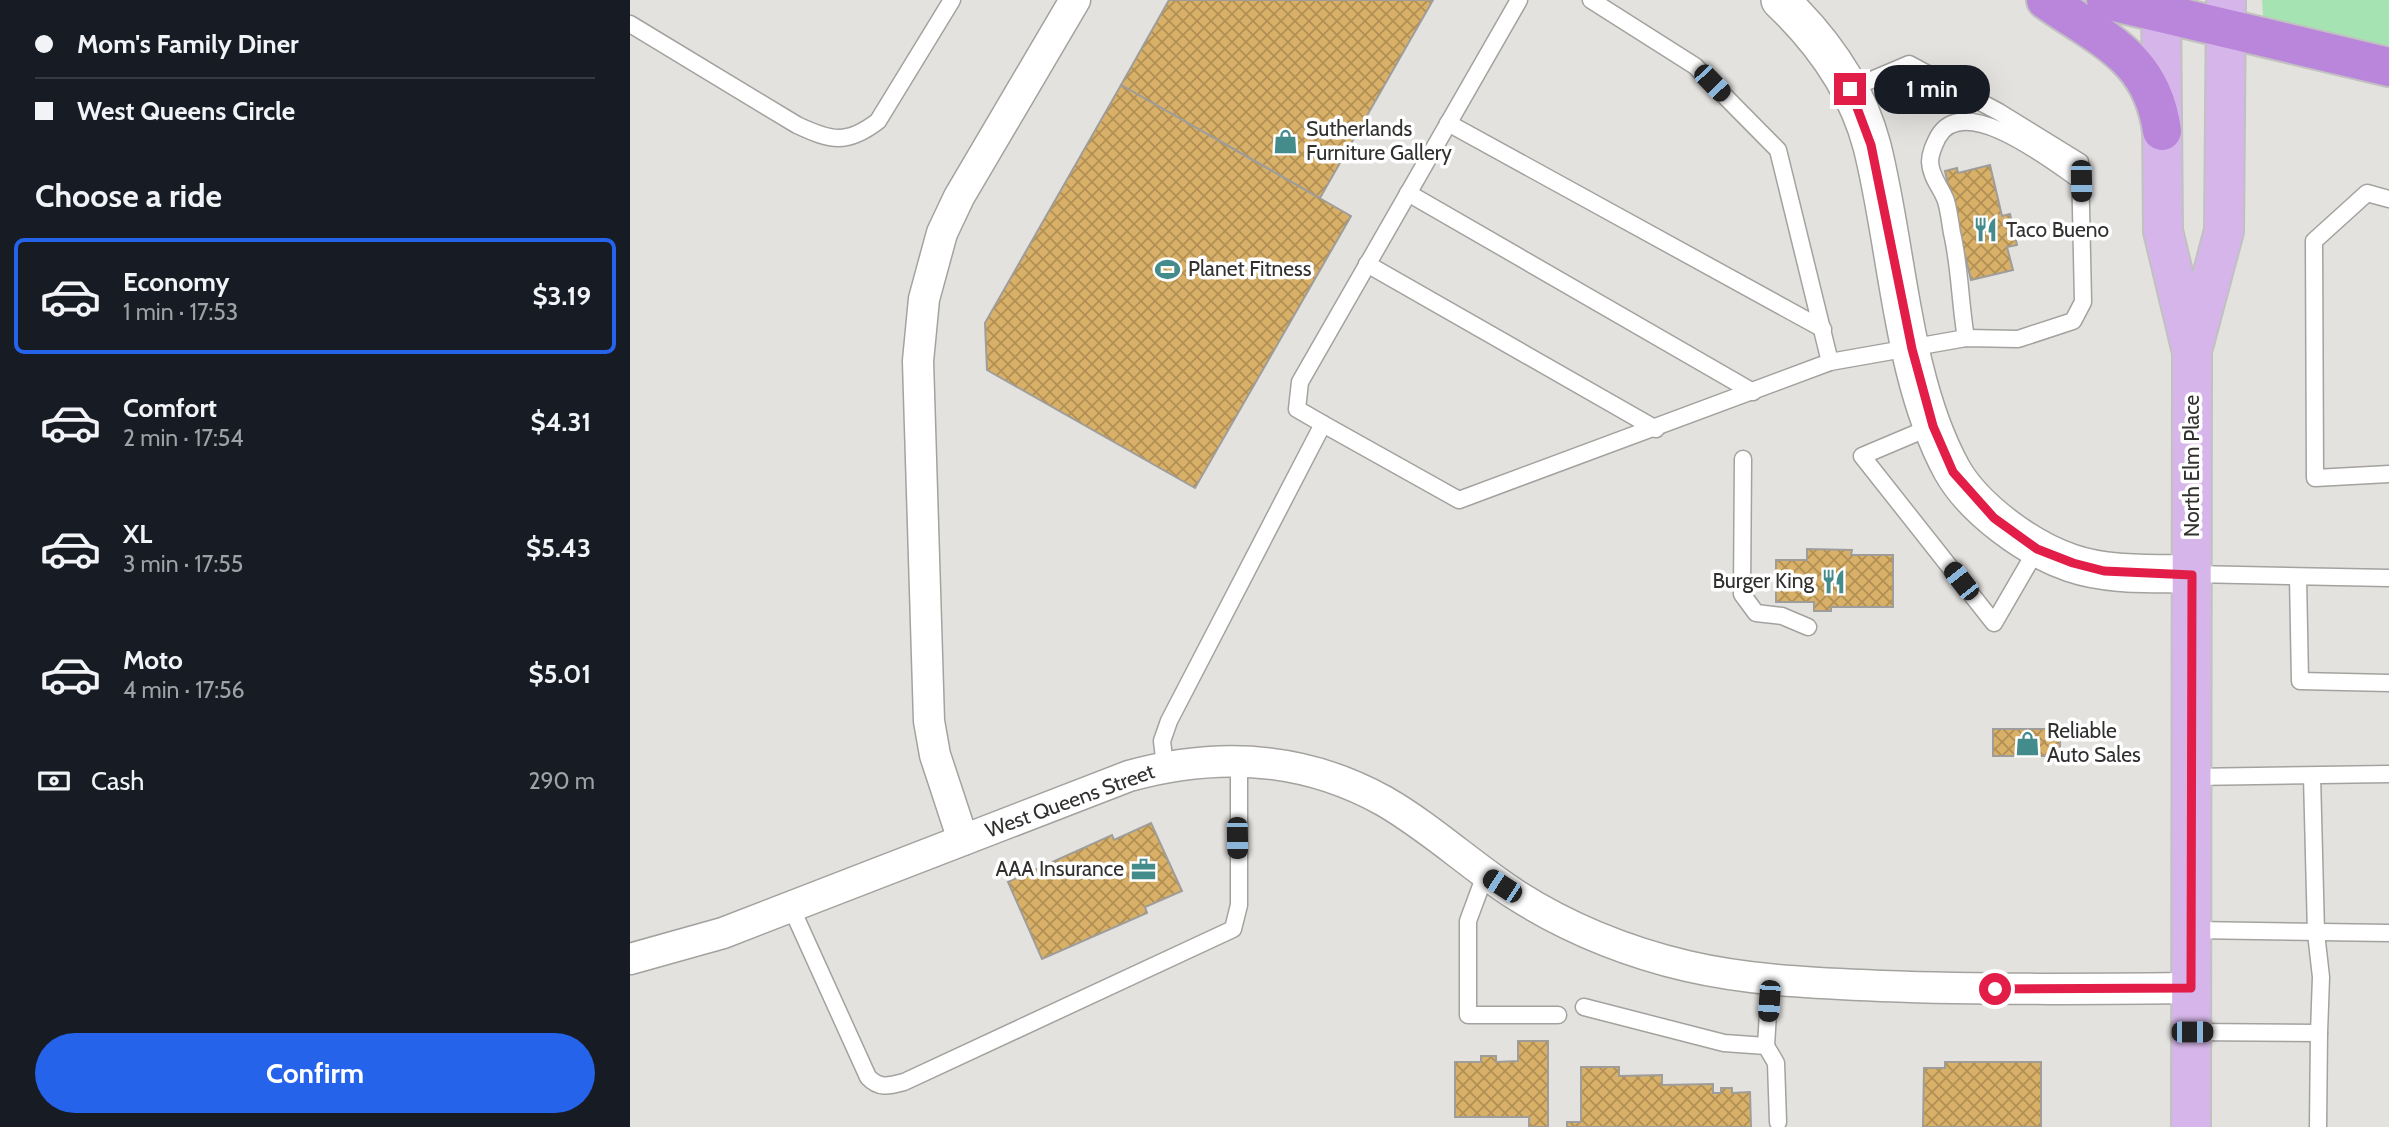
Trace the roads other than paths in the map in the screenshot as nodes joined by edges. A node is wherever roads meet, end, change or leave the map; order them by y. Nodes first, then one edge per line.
1 (951, 0) edge
2 (1075, 0) edge
3 (1519, 0) edge
4 (1591, 0) edge
5 (1780, 0) edge
6 (2046, 0) edge
7 (2106, 0) edge
8 (2161, 7) edge
9 (2225, 11) edge
10 (630, 24) edge
11 (2389, 66) edge
12 (1850, 89) junction
13 (1448, 123) junction
14 (2162, 131) junction
15 (2081, 181) junction
16 (1408, 193) junction
17 (2389, 199) edge
18 (1367, 264) junction
19 (1823, 329) junction
20 (1966, 338) junction
21 (1912, 349) junction
22 (2192, 352) junction
23 (1830, 362) junction
24 (1753, 392) junction
25 (1322, 424) junction
26 (1933, 426) junction
27 (1656, 429) junction
28 (1743, 459) dead end
29 (2389, 474) edge
30 (2037, 549) junction
31 (2192, 575) junction
32 (2298, 577) junction
33 (2389, 578) edge
34 (1808, 627) dead end
35 (2389, 682) edge
36 (1238, 760) junction
37 (1166, 766) junction
38 (2389, 774) edge
39 (2312, 776) junction
40 (2192, 777) junction
41 (963, 841) junction
42 (1485, 875) junction
43 (790, 907) junction
44 (2193, 930) junction
45 (2316, 933) junction
46 (2389, 933) edge
47 (630, 959) edge
48 (1770, 979) junction
49 (2191, 988) junction
50 (1584, 1007) dead end
51 (1558, 1015) dead end
52 (2192, 1032) junction
53 (2319, 1033) junction
54 (1766, 1046) junction
55 (1778, 1122) dead end
56 (2191, 1127) edge
57 (2318, 1127) edge

1 - 10 lane
2 - 41 street
3 - 13 lane
4 - 19 lane
5 - 12 street
6 - 14 highway
7 - 8 highway
8 - 9 highway
8 - 14 main road, North Elm Place
9 - 11 highway
9 - 22 main road, North Elm Place
12 - 15 lane
12 - 21 street
13 - 16 lane
13 - 19 lane
14 - 22 main road, North Elm Place
15 - 20 lane
15 - 20 lane
16 - 18 lane
16 - 24 lane
17 - 29 lane
18 - 25 lane
18 - 27 lane
19 - 23 lane
20 - 21 lane
21 - 23 lane
21 - 26 street
22 - 31 main road, North Elm Place
23 - 24 lane
24 - 27 lane
25 - 27 lane
25 - 37 lane
26 - 30 street
26 - 30 lane
28 - 34 lane
30 - 31 street
31 - 32 lane
31 - 40 main road, North Elm Place
32 - 33 lane
32 - 35 lane
36 - 37 street, West Queens Street
36 - 42 street, West Queens Street
36 - 43 lane
37 - 41 street, West Queens Street
38 - 39 lane
39 - 40 lane
39 - 45 lane
40 - 44 main road, North Elm Place
41 - 43 street, West Queens Street
42 - 48 street, West Queens Street
42 - 51 lane
43 - 47 street, West Queens Street
44 - 45 lane
44 - 49 main road, North Elm Place
45 - 46 lane
45 - 53 lane
48 - 49 street, West Queens Street
48 - 54 lane
49 - 52 main road, North Elm Place
50 - 54 lane
52 - 53 lane
52 - 56 main road, North Elm Place
53 - 57 lane
54 - 55 lane

